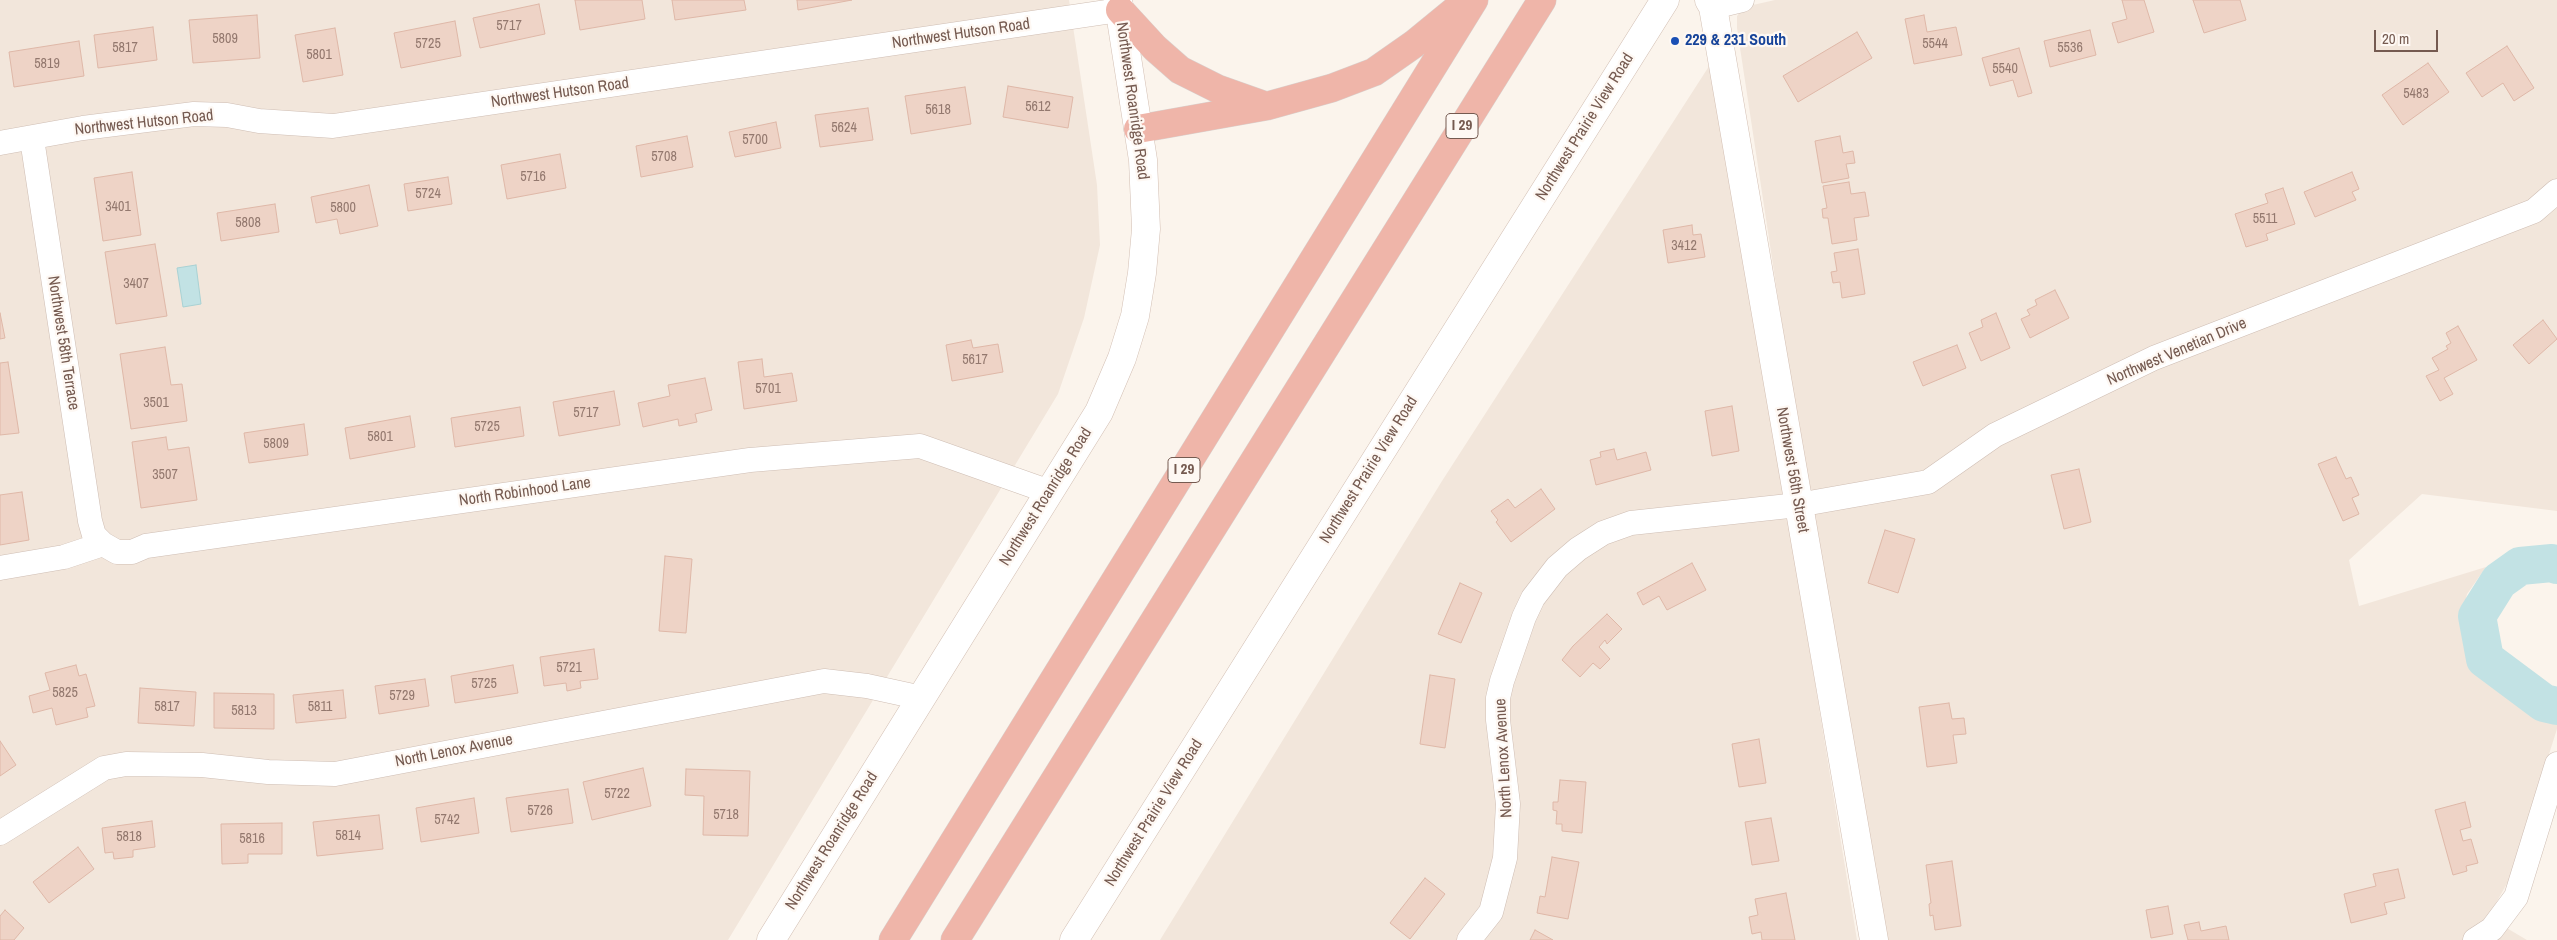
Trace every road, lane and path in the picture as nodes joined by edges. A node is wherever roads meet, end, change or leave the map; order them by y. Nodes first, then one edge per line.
1 (1467, 0) edge
2 (1474, 0) edge
3 (1542, 0) edge
4 (1665, 0) edge
5 (1742, 0) edge
6 (1711, 4) edge
7 (1119, 5) edge
8 (1267, 106) junction
9 (1138, 129) junction
10 (32, 139) junction
11 (0, 143) edge
12 (2557, 192) edge
13 (1050, 492) junction
14 (1798, 505) junction
15 (102, 544) junction
16 (0, 568) edge
17 (922, 698) junction
18 (2557, 764) edge
19 (0, 833) edge
20 (771, 940) edge
21 (893, 940) edge
22 (955, 940) edge
23 (1074, 940) edge
24 (1469, 940) edge
25 (1874, 940) edge
26 (2475, 940) edge

1 - 8 highway
2 - 21 highway, I 29
3 - 22 highway, I 29
4 - 23 street, Northwest Prairie View Road
5 - 6 street
6 - 14 street, Northwest 56th Street
7 - 8 highway
7 - 9 street, Northwest Roanridge Road
7 - 10 street, Northwest Hutson Road
8 - 9 highway
9 - 13 street, Northwest Roanridge Road
10 - 11 street, Northwest Hutson Road
10 - 15 street, Northwest 58th Terrace
12 - 14 street, Northwest Venetian Drive
13 - 15 street, North Robinhood Lane
13 - 17 street, Northwest Roanridge Road
14 - 24 street, North Lenox Avenue
14 - 25 street, Northwest 56th Street
15 - 16 street
17 - 19 street, North Lenox Avenue
17 - 20 street, Northwest Roanridge Road
18 - 26 street

